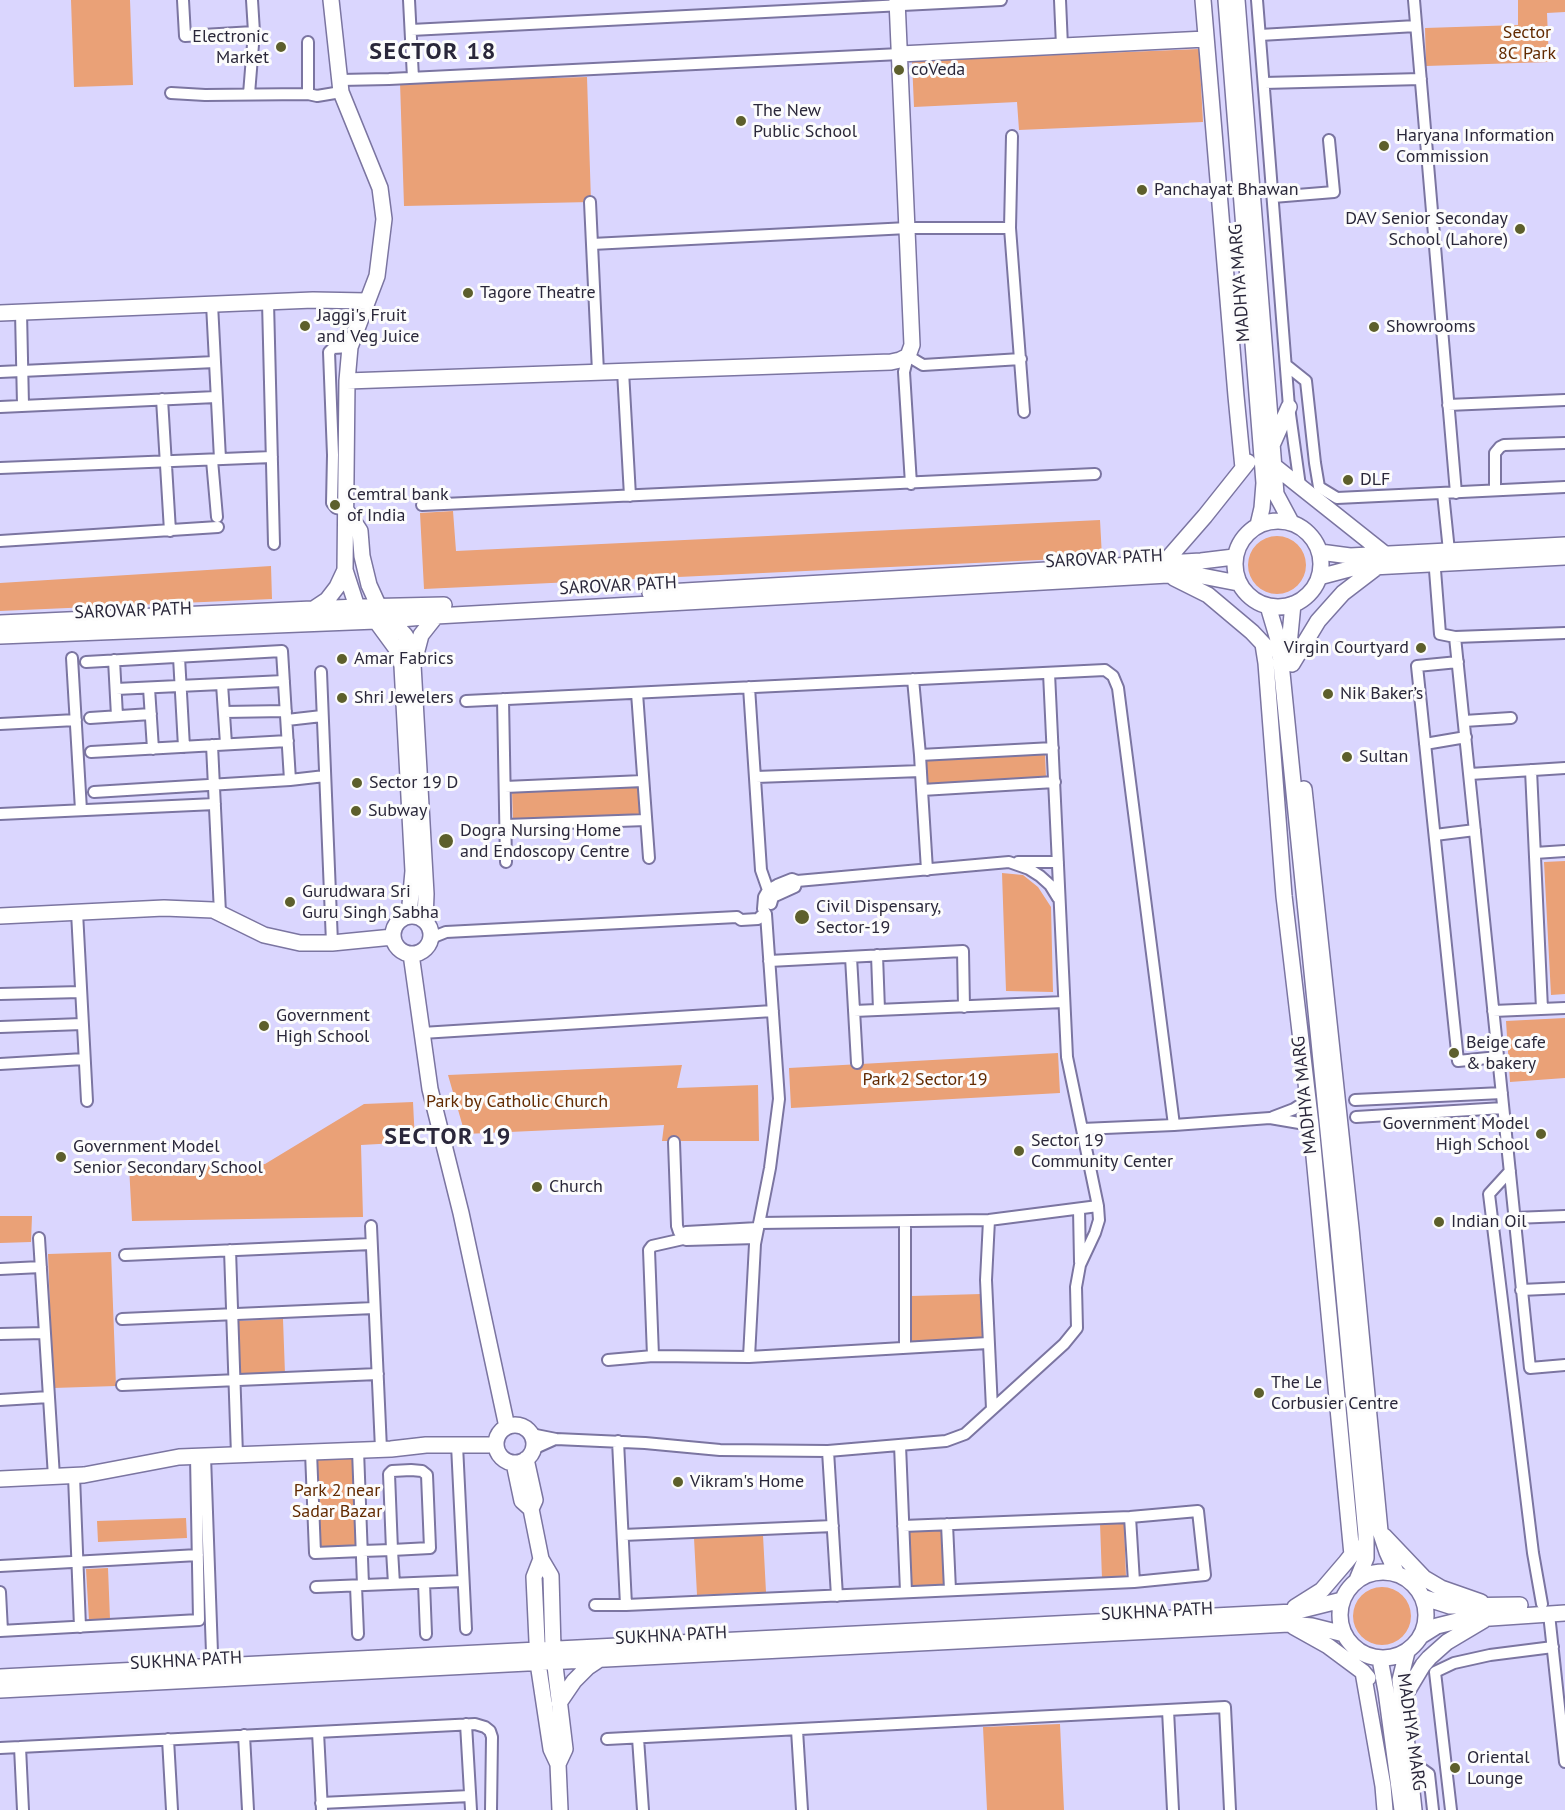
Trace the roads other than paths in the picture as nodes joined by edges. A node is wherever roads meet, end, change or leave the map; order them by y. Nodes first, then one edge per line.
1 (183, 0) edge
2 (252, 0) edge
3 (332, 0) edge
4 (409, 0) edge
5 (1001, 0) edge
6 (1060, 0) edge
7 (1203, 0) edge
8 (1226, 0) edge
9 (1237, 0) edge
10 (1257, 0) edge
11 (1414, 0) edge
12 (898, 2) edge
13 (1416, 26) junction
14 (411, 30) junction
15 (254, 32) junction
16 (1260, 35) junction
17 (1206, 39) junction
18 (308, 42) dead end
19 (1062, 46) junction
20 (900, 54) junction
21 (413, 78) junction
22 (1421, 79) junction
23 (1264, 83) junction
24 (341, 86) junction
25 (171, 93) dead end
26 (249, 94) junction
27 (308, 94) junction
28 (1012, 136) dead end
29 (1329, 140) dead end
30 (1273, 197) junction
31 (590, 202) dead end
32 (908, 228) junction
33 (1010, 228) junction
34 (592, 244) junction
35 (268, 302) junction
36 (212, 304) junction
37 (365, 308) junction
38 (21, 312) junction
39 (0, 313) edge
40 (350, 347) junction
41 (908, 356) junction
42 (1021, 359) junction
43 (215, 362) junction
44 (1286, 365) junction
45 (22, 371) junction
46 (623, 371) junction
47 (0, 372) edge
48 (598, 372) junction
49 (1254, 373) junction
50 (1234, 374) junction
51 (347, 381) junction
52 (216, 397) junction
53 (162, 399) junction
54 (1565, 400) edge
55 (23, 405) junction
56 (1448, 405) junction
57 (0, 406) edge
58 (1289, 407) junction
59 (1024, 412) dead end
60 (1565, 443) edge
61 (1266, 446) junction
62 (272, 457) junction
63 (216, 459) junction
64 (166, 461) junction
65 (1273, 465) junction
66 (0, 468) edge
67 (1243, 468) junction
68 (1095, 474) dead end
69 (910, 484) junction
70 (1300, 486) junction
71 (1565, 487) edge
72 (1495, 490) junction
73 (1443, 493) junction
74 (1456, 493) junction
75 (630, 496) junction
76 (422, 505) dead end
77 (346, 510) junction
78 (1291, 522) junction
79 (1258, 525) junction
80 (170, 531) junction
81 (0, 541) edge
82 (274, 544) dead end
83 (1565, 545) edge
84 (1449, 551) junction
85 (1320, 552) junction
86 (1234, 557) junction
87 (1565, 557) edge
88 (1381, 561) junction
89 (1166, 569) junction
90 (345, 570) junction
91 (1435, 570) dead end
92 (1319, 577) junction
93 (1238, 583) junction
94 (1293, 604) junction
95 (1268, 606) junction
96 (357, 607) junction
97 (312, 610) junction
98 (377, 614) junction
99 (436, 616) junction
100 (392, 620) junction
101 (0, 623) edge
102 (1565, 633) edge
103 (0, 636) edge
104 (1455, 637) junction
105 (1263, 644) junction
106 (179, 657) junction
107 (72, 658) dead end
108 (114, 660) junction
109 (86, 662) dead end
110 (1286, 663) junction
111 (1458, 663) junction
112 (414, 666) junction
113 (321, 672) dead end
114 (1049, 673) junction
115 (913, 679) junction
116 (284, 681) junction
117 (222, 684) junction
118 (180, 686) junction
119 (749, 687) junction
120 (149, 688) junction
121 (116, 689) junction
122 (637, 693) junction
123 (503, 699) junction
124 (466, 701) dead end
125 (409, 705) junction
126 (224, 712) junction
127 (151, 714) junction
128 (286, 715) junction
129 (117, 716) junction
130 (322, 716) junction
131 (90, 718) dead end
132 (1511, 718) dead end
133 (76, 720) junction
134 (1464, 721) junction
135 (0, 724) edge
136 (1466, 737) junction
137 (288, 741) junction
138 (226, 744) junction
139 (1425, 744) junction
140 (212, 745) junction
141 (184, 747) junction
142 (1053, 748) junction
143 (153, 749) junction
144 (91, 752) dead end
145 (920, 755) junction
146 (1565, 768) edge
147 (1531, 770) junction
148 (921, 771) junction
149 (1470, 774) junction
150 (325, 776) junction
151 (756, 777) junction
152 (290, 780) junction
153 (644, 781) junction
154 (1055, 782) junction
155 (215, 785) junction
156 (505, 787) junction
157 (922, 790) junction
158 (93, 792) dead end
159 (215, 804) junction
160 (81, 810) junction
161 (0, 814) edge
162 (646, 820) junction
163 (506, 825) junction
164 (1475, 830) junction
165 (1435, 835) junction
166 (1565, 851) edge
167 (1535, 853) junction
168 (649, 858) dead end
169 (507, 862) dead end
170 (1009, 862) junction
171 (1059, 862) junction
172 (927, 870) junction
173 (419, 871) junction
174 (770, 894) junction
175 (1060, 901) junction
176 (77, 912) junction
177 (220, 913) junction
178 (764, 915) junction
179 (0, 916) edge
180 (409, 916) junction
181 (393, 937) junction
182 (423, 939) junction
183 (332, 943) junction
184 (877, 955) junction
185 (851, 957) junction
186 (769, 961) junction
187 (81, 992) junction
188 (0, 994) edge
189 (1064, 1002) junction
190 (964, 1007) junction
191 (1565, 1008) edge
192 (1542, 1009) junction
193 (879, 1010) junction
194 (773, 1011) junction
195 (854, 1011) junction
196 (1493, 1011) junction
197 (82, 1024) junction
198 (0, 1027) edge
199 (427, 1033) junction
200 (1498, 1057) junction
201 (84, 1059) junction
202 (856, 1062) dead end
203 (0, 1064) edge
204 (1502, 1093) junction
205 (1308, 1100) junction
206 (1355, 1100) dead end
207 (87, 1101) dead end
208 (1503, 1108) junction
209 (1356, 1117) dead end
210 (1270, 1118) junction
211 (1174, 1125) junction
212 (1311, 1125) junction
213 (1082, 1129) junction
214 (674, 1142) dead end
215 (1509, 1171) junction
216 (1098, 1206) junction
217 (1079, 1209) junction
218 (1565, 1216) edge
219 (1514, 1218) junction
220 (989, 1220) junction
221 (905, 1222) junction
222 (371, 1226) dead end
223 (758, 1230) junction
224 (683, 1237) junction
225 (39, 1238) dead end
226 (371, 1244) junction
227 (230, 1250) junction
228 (125, 1255) dead end
229 (1080, 1265) junction
230 (41, 1267) junction
231 (0, 1269) edge
232 (1565, 1288) edge
233 (1521, 1290) junction
234 (374, 1308) junction
235 (232, 1314) junction
236 (122, 1319) dead end
237 (45, 1333) junction
238 (0, 1334) edge
239 (988, 1343) junction
240 (905, 1348) junction
241 (653, 1356) junction
242 (748, 1357) junction
243 (608, 1360) dead end
244 (1565, 1365) edge
245 (378, 1374) junction
246 (235, 1380) junction
247 (122, 1385) dead end
248 (49, 1397) junction
249 (0, 1400) edge
250 (992, 1409) junction
251 (510, 1426) junction
252 (618, 1441) junction
253 (457, 1445) junction
254 (900, 1445) junction
255 (496, 1446) junction
256 (381, 1449) junction
257 (358, 1450) junction
258 (526, 1451) junction
259 (828, 1451) junction
260 (311, 1452) junction
261 (237, 1455) junction
262 (201, 1456) junction
263 (1343, 1471) junction
264 (74, 1476) junction
265 (54, 1477) junction
266 (0, 1479) edge
267 (1363, 1500) junction
268 (1130, 1517) junction
269 (947, 1524) junction
270 (833, 1526) junction
271 (903, 1526) junction
272 (1373, 1532) junction
273 (623, 1535) junction
274 (392, 1550) junction
275 (362, 1551) junction
276 (198, 1555) junction
277 (1352, 1555) junction
278 (541, 1559) junction
279 (77, 1561) junction
280 (0, 1566) edge
281 (1396, 1574) junction
282 (1357, 1580) junction
283 (463, 1581) junction
284 (1134, 1582) junction
285 (424, 1583) junction
286 (394, 1584) junction
287 (360, 1585) junction
288 (316, 1587) dead end
289 (950, 1590) junction
290 (0, 1592) edge
291 (906, 1592) junction
292 (837, 1596) junction
293 (1422, 1597) junction
294 (1342, 1600) junction
295 (1565, 1603) edge
296 (595, 1605) dead end
297 (626, 1605) junction
298 (1545, 1609) junction
299 (1491, 1612) junction
300 (1565, 1613) edge
301 (552, 1614) junction
302 (535, 1616) junction
303 (1288, 1618) junction
304 (80, 1627) junction
305 (465, 1629) dead end
306 (1, 1631) edge
307 (358, 1634) dead end
308 (426, 1634) dead end
309 (1344, 1634) junction
310 (1421, 1636) junction
311 (1553, 1647) junction
312 (583, 1648) junction
313 (1407, 1652) junction
314 (554, 1655) junction
315 (538, 1656) junction
316 (494, 1658) junction
317 (600, 1659) junction
318 (1380, 1659) junction
319 (211, 1666) junction
320 (1363, 1672) junction
321 (0, 1677) edge
322 (0, 1690) edge
323 (1395, 1700) junction
324 (544, 1702) junction
325 (559, 1703) junction
326 (1168, 1710) junction
327 (466, 1724) junction
328 (797, 1730) junction
329 (318, 1732) junction
330 (244, 1735) junction
331 (639, 1738) junction
332 (168, 1739) junction
333 (607, 1739) dead end
334 (20, 1747) junction
335 (0, 1748) edge
336 (1402, 1760) junction
337 (1565, 1762) edge
338 (558, 1764) junction
339 (1429, 1774) junction
340 (1383, 1786) junction
341 (1449, 1786) junction
342 (470, 1796) junction
343 (397, 1805) edge
344 (322, 1807) edge
345 (22, 1810) edge
346 (172, 1810) edge
347 (248, 1810) edge
348 (471, 1810) edge
349 (491, 1810) edge
350 (560, 1810) edge
351 (643, 1810) edge
352 (802, 1810) edge
353 (1173, 1810) edge
354 (1230, 1810) edge
355 (1385, 1810) edge
356 (1402, 1810) edge
357 (1414, 1810) edge
358 (1433, 1810) edge
359 (1452, 1810) edge

1 - 15 street
2 - 15 street
3 - 24 main road
4 - 14 street
5 - 12 street
6 - 19 street
7 - 17 main road
8 - 49 main road, MADHYA MARG
9 - 61 main road, MADHYA MARG
10 - 16 street
11 - 13 street
12 - 14 street
12 - 20 main road
13 - 16 street
13 - 22 street
14 - 21 street
15 - 26 street
16 - 23 street
17 - 19 main road
17 - 50 main road
18 - 27 street
19 - 20 main road
20 - 21 street
20 - 32 main road
21 - 24 street
22 - 23 street
22 - 56 street
23 - 30 street
24 - 27 street
24 - 37 main road
25 - 26 street
26 - 27 street
28 - 33 street
29 - 30 street
30 - 44 street
31 - 34 street
32 - 33 street
32 - 34 street
32 - 41 main road
33 - 42 street
34 - 48 street
35 - 36 main road
35 - 37 main road
35 - 62 street
36 - 38 main road
36 - 43 street
37 - 40 main road
38 - 39 main road
38 - 45 street
40 - 51 main road
40 - 77 street
41 - 42 street
41 - 46 main road
41 - 69 street
42 - 59 street
43 - 45 street
43 - 52 street
44 - 58 street
44 - 73 street
45 - 47 street
45 - 55 street
46 - 48 main road
46 - 75 street
48 - 51 main road
49 - 50 main road
49 - 61 main road, MADHYA MARG
50 - 67 main road
51 - 77 main road
52 - 53 street
52 - 63 street
53 - 55 street
53 - 64 street
54 - 56 street
55 - 57 street
56 - 74 street
58 - 61 main road
58 - 70 street
60 - 72 street
61 - 65 main road, MADHYA MARG
61 - 67 main road
61 - 79 main road, MADHYA MARG
62 - 63 street
62 - 82 street
63 - 64 street
63 - 80 street
64 - 66 street
64 - 80 street
65 - 70 main road
65 - 78 main road, MADHYA MARG
67 - 89 main road
68 - 69 street
69 - 75 street
70 - 88 main road
71 - 72 street
72 - 74 street
73 - 74 street
73 - 84 street
75 - 76 street
77 - 90 main road
77 - 98 main road
78 - 79 main road
78 - 85 main road
79 - 86 main road
80 - 81 street
83 - 84 main road
84 - 88 main road
85 - 88 main road
85 - 92 main road
86 - 89 main road, SAROVAR PATH
86 - 93 main road
87 - 88 main road
88 - 92 main road
88 - 110 main road
89 - 93 main road, SAROVAR PATH
89 - 98 main road, SAROVAR PATH
89 - 99 main road, SAROVAR PATH
89 - 105 main road
90 - 96 main road
90 - 97 main road
91 - 104 street
92 - 94 main road
93 - 95 main road
94 - 95 main road
94 - 110 main road, MADHYA MARG
95 - 110 main road, MADHYA MARG
96 - 97 main road, SAROVAR PATH
96 - 98 main road
97 - 101 main road, SAROVAR PATH
98 - 100 main road, SAROVAR PATH
98 - 103 main road, SAROVAR PATH
98 - 125 main road
99 - 100 main road, SAROVAR PATH
99 - 112 main road
100 - 112 main road
102 - 104 street
104 - 111 street
105 - 110 main road
105 - 205 main road
106 - 108 street
106 - 116 street
106 - 118 street
107 - 133 street
108 - 109 street
108 - 121 street
110 - 267 main road, MADHYA MARG
110 - 272 main road, MADHYA MARG
111 - 134 street
111 - 139 street
112 - 125 main road
113 - 130 street
114 - 115 street
114 - 142 street
114 - 211 street
115 - 119 street
115 - 145 street
116 - 117 street
116 - 128 street
117 - 118 street
117 - 126 street
118 - 120 street
118 - 141 street
119 - 122 street
119 - 151 street
120 - 121 street
120 - 127 street
121 - 129 street
122 - 123 street
122 - 153 street
123 - 124 street
123 - 156 street
125 - 173 main road
126 - 128 street
126 - 138 street
127 - 129 street
127 - 143 street
128 - 130 street
128 - 137 street
129 - 131 street
130 - 150 street
132 - 134 street
133 - 135 street
133 - 160 street
134 - 136 street
136 - 139 street
136 - 149 street
137 - 138 street
137 - 152 street
138 - 140 street
139 - 165 street
140 - 141 street
140 - 155 street
141 - 143 street
142 - 145 street
142 - 154 street
143 - 144 street
145 - 148 street
146 - 147 street
147 - 149 street
147 - 167 street
148 - 151 street
148 - 157 street
149 - 164 street
150 - 152 street
150 - 183 street
151 - 174 street
152 - 155 street
153 - 156 street
153 - 162 street
154 - 157 street
154 - 171 street
155 - 158 street
155 - 159 street
156 - 163 street
157 - 172 street
159 - 160 street
159 - 177 street
160 - 161 street
162 - 163 street
162 - 168 street
163 - 169 street
164 - 165 street
164 - 196 street
165 - 200 street
166 - 167 street
167 - 192 street
170 - 171 street
170 - 172 street
170 - 175 street
171 - 175 street
172 - 174 street
173 - 180 main road
173 - 182 main road
174 - 178 street
175 - 189 street
176 - 177 main road
176 - 179 main road
176 - 187 street
177 - 183 main road
178 - 182 street
178 - 186 street
180 - 181 main road
180 - 182 main road
181 - 182 main road
181 - 183 main road
182 - 199 main road
184 - 185 street
184 - 190 street
184 - 193 street
185 - 186 street
185 - 195 street
186 - 194 street
187 - 188 street
187 - 197 street
189 - 190 street
189 - 213 street
190 - 193 street
191 - 192 street
192 - 196 street
193 - 195 street
194 - 199 street
194 - 223 street
195 - 202 street
196 - 200 street
197 - 198 street
197 - 201 street
199 - 251 main road
200 - 204 street
201 - 203 street
201 - 207 street
204 - 206 street
204 - 208 street
205 - 210 street
205 - 212 main road
208 - 209 street
208 - 215 street
210 - 211 street
210 - 212 street
211 - 213 street
212 - 263 main road
213 - 216 street
214 - 224 street
215 - 219 street
215 - 298 street
216 - 217 street
216 - 229 street
217 - 220 street
217 - 229 street
218 - 219 street
219 - 233 street
220 - 221 street
220 - 239 street
221 - 223 street
221 - 240 street
222 - 226 street
223 - 224 street
223 - 242 street
224 - 241 street
225 - 230 street
226 - 227 street
226 - 234 street
227 - 228 street
227 - 235 street
229 - 250 street
230 - 231 street
230 - 237 street
232 - 233 street
233 - 244 street
234 - 235 street
234 - 245 street
235 - 236 street
235 - 246 street
237 - 238 street
237 - 248 street
239 - 240 street
239 - 250 street
240 - 242 street
241 - 242 street
241 - 243 street
245 - 246 street
245 - 256 street
246 - 247 street
246 - 261 street
248 - 249 street
248 - 265 street
250 - 254 street
251 - 255 main road
251 - 258 main road
252 - 258 street
252 - 259 street
252 - 273 street
253 - 255 main road
253 - 256 main road
253 - 283 street
254 - 259 street
254 - 271 street
255 - 258 main road
256 - 257 main road
257 - 260 main road
257 - 275 street
258 - 278 main road
259 - 270 street
260 - 261 main road
260 - 275 street
261 - 262 main road
262 - 264 main road
262 - 276 street
262 - 319 street
263 - 267 main road
263 - 277 main road
264 - 265 main road
264 - 279 street
265 - 266 main road
267 - 272 main road, MADHYA MARG
268 - 269 street
268 - 284 street
268 - 284 street
269 - 271 street
269 - 289 street
270 - 273 street
270 - 292 street
271 - 291 street
272 - 277 main road
272 - 281 main road, MADHYA MARG
272 - 282 main road, MADHYA MARG
272 - 299 main road
273 - 297 street
274 - 274 street
274 - 275 street
274 - 286 street
275 - 287 street
276 - 279 street
276 - 304 street
277 - 303 main road
278 - 301 main road
278 - 302 main road
279 - 280 street
279 - 304 street
281 - 282 main road
281 - 293 main road
282 - 294 main road
283 - 285 street
283 - 305 street
284 - 289 street
285 - 286 street
285 - 308 street
286 - 287 street
287 - 288 street
287 - 307 street
289 - 291 street
290 - 306 street
291 - 292 street
292 - 297 street
293 - 299 main road
293 - 310 main road
294 - 303 main road, SUKHNA PATH
294 - 309 main road
295 - 298 main road
296 - 297 street
298 - 299 main road
298 - 300 main road
298 - 311 street
299 - 310 main road
299 - 323 main road
301 - 312 main road
301 - 314 main road
302 - 315 main road
302 - 316 main road
303 - 309 main road, SUKHNA PATH
303 - 312 main road, SUKHNA PATH
303 - 317 main road, SUKHNA PATH
303 - 320 main road
304 - 306 street
309 - 318 main road
310 - 313 main road
311 - 337 street
311 - 341 street
312 - 314 main road, SUKHNA PATH
313 - 318 main road
313 - 323 main road, MADHYA MARG
314 - 315 main road, SUKHNA PATH
314 - 317 main road, SUKHNA PATH
314 - 325 main road
315 - 316 main road, SUKHNA PATH
315 - 324 main road
316 - 319 main road, SUKHNA PATH
316 - 322 main road, SUKHNA PATH
316 - 324 main road
317 - 325 main road
318 - 323 main road, MADHYA MARG
319 - 321 main road, SUKHNA PATH
320 - 323 main road
320 - 340 main road
323 - 336 main road, MADHYA MARG
324 - 338 main road
325 - 338 main road
326 - 328 street
326 - 353 street
326 - 354 street
327 - 329 street
327 - 342 street
327 - 349 street
328 - 331 street
328 - 352 street
329 - 330 street
329 - 344 street
330 - 332 street
330 - 347 street
331 - 333 street
331 - 351 street
332 - 334 street
332 - 346 street
334 - 335 street
334 - 345 street
336 - 339 street
336 - 340 main road
336 - 356 main road, MADHYA MARG
336 - 357 main road, MADHYA MARG
338 - 350 main road
339 - 341 street
339 - 358 street
340 - 355 main road
341 - 359 street
342 - 343 street
342 - 348 street
343 - 344 street

